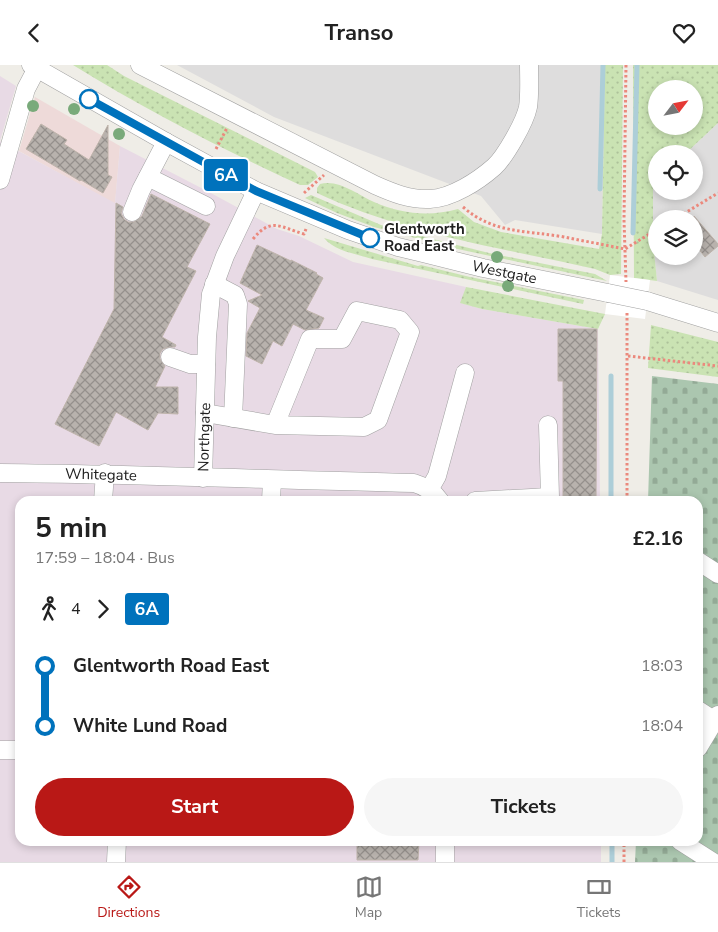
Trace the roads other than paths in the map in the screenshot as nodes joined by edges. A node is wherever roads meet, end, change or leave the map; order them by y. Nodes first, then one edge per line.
1 (140, 65) edge
2 (529, 65) edge
3 (34, 67) edge
4 (166, 142) junction
5 (0, 180) edge
6 (144, 183) junction
7 (256, 191) junction
8 (206, 206) dead end
9 (128, 210) dead end
10 (214, 284) junction
11 (718, 323) edge
12 (170, 357) dead end
13 (206, 364) junction
14 (466, 373) dead end
15 (205, 413) junction
16 (232, 417) junction
17 (275, 425) junction
18 (548, 425) dead end
19 (0, 473) edge
20 (105, 473) junction
21 (204, 478) junction
22 (272, 480) junction
23 (103, 496) edge
24 (271, 496) edge
25 (434, 496) edge
26 (550, 496) edge
27 (703, 564) edge
28 (718, 574) edge
29 (703, 713) edge
30 (717, 720) edge
31 (703, 741) edge
32 (0, 750) edge
33 (15, 750) edge
34 (117, 846) edge
35 (445, 846) edge
36 (688, 846) edge
37 (116, 862) edge
38 (445, 862) edge
39 (713, 862) edge

1 - 2 street
3 - 4 street, Westgate
3 - 5 street
4 - 6 street
4 - 7 street, Westgate
6 - 8 street
6 - 9 street
7 - 10 street, Northgate
7 - 11 street, Westgate, bridge
10 - 13 street, Northgate
10 - 16 street
12 - 13 street
13 - 15 street, Northgate
14 - 25 street
15 - 16 street
15 - 21 street, Northgate
16 - 17 street
17 - 17 street
18 - 26 street
19 - 20 street, Whitegate
20 - 21 street, Whitegate
20 - 23 street
21 - 22 street, Northgate
22 - 24 street
22 - 25 street, Northgate
27 - 28 street
29 - 30 street
30 - 31 street
32 - 33 street
34 - 37 street
35 - 38 street
36 - 39 street

